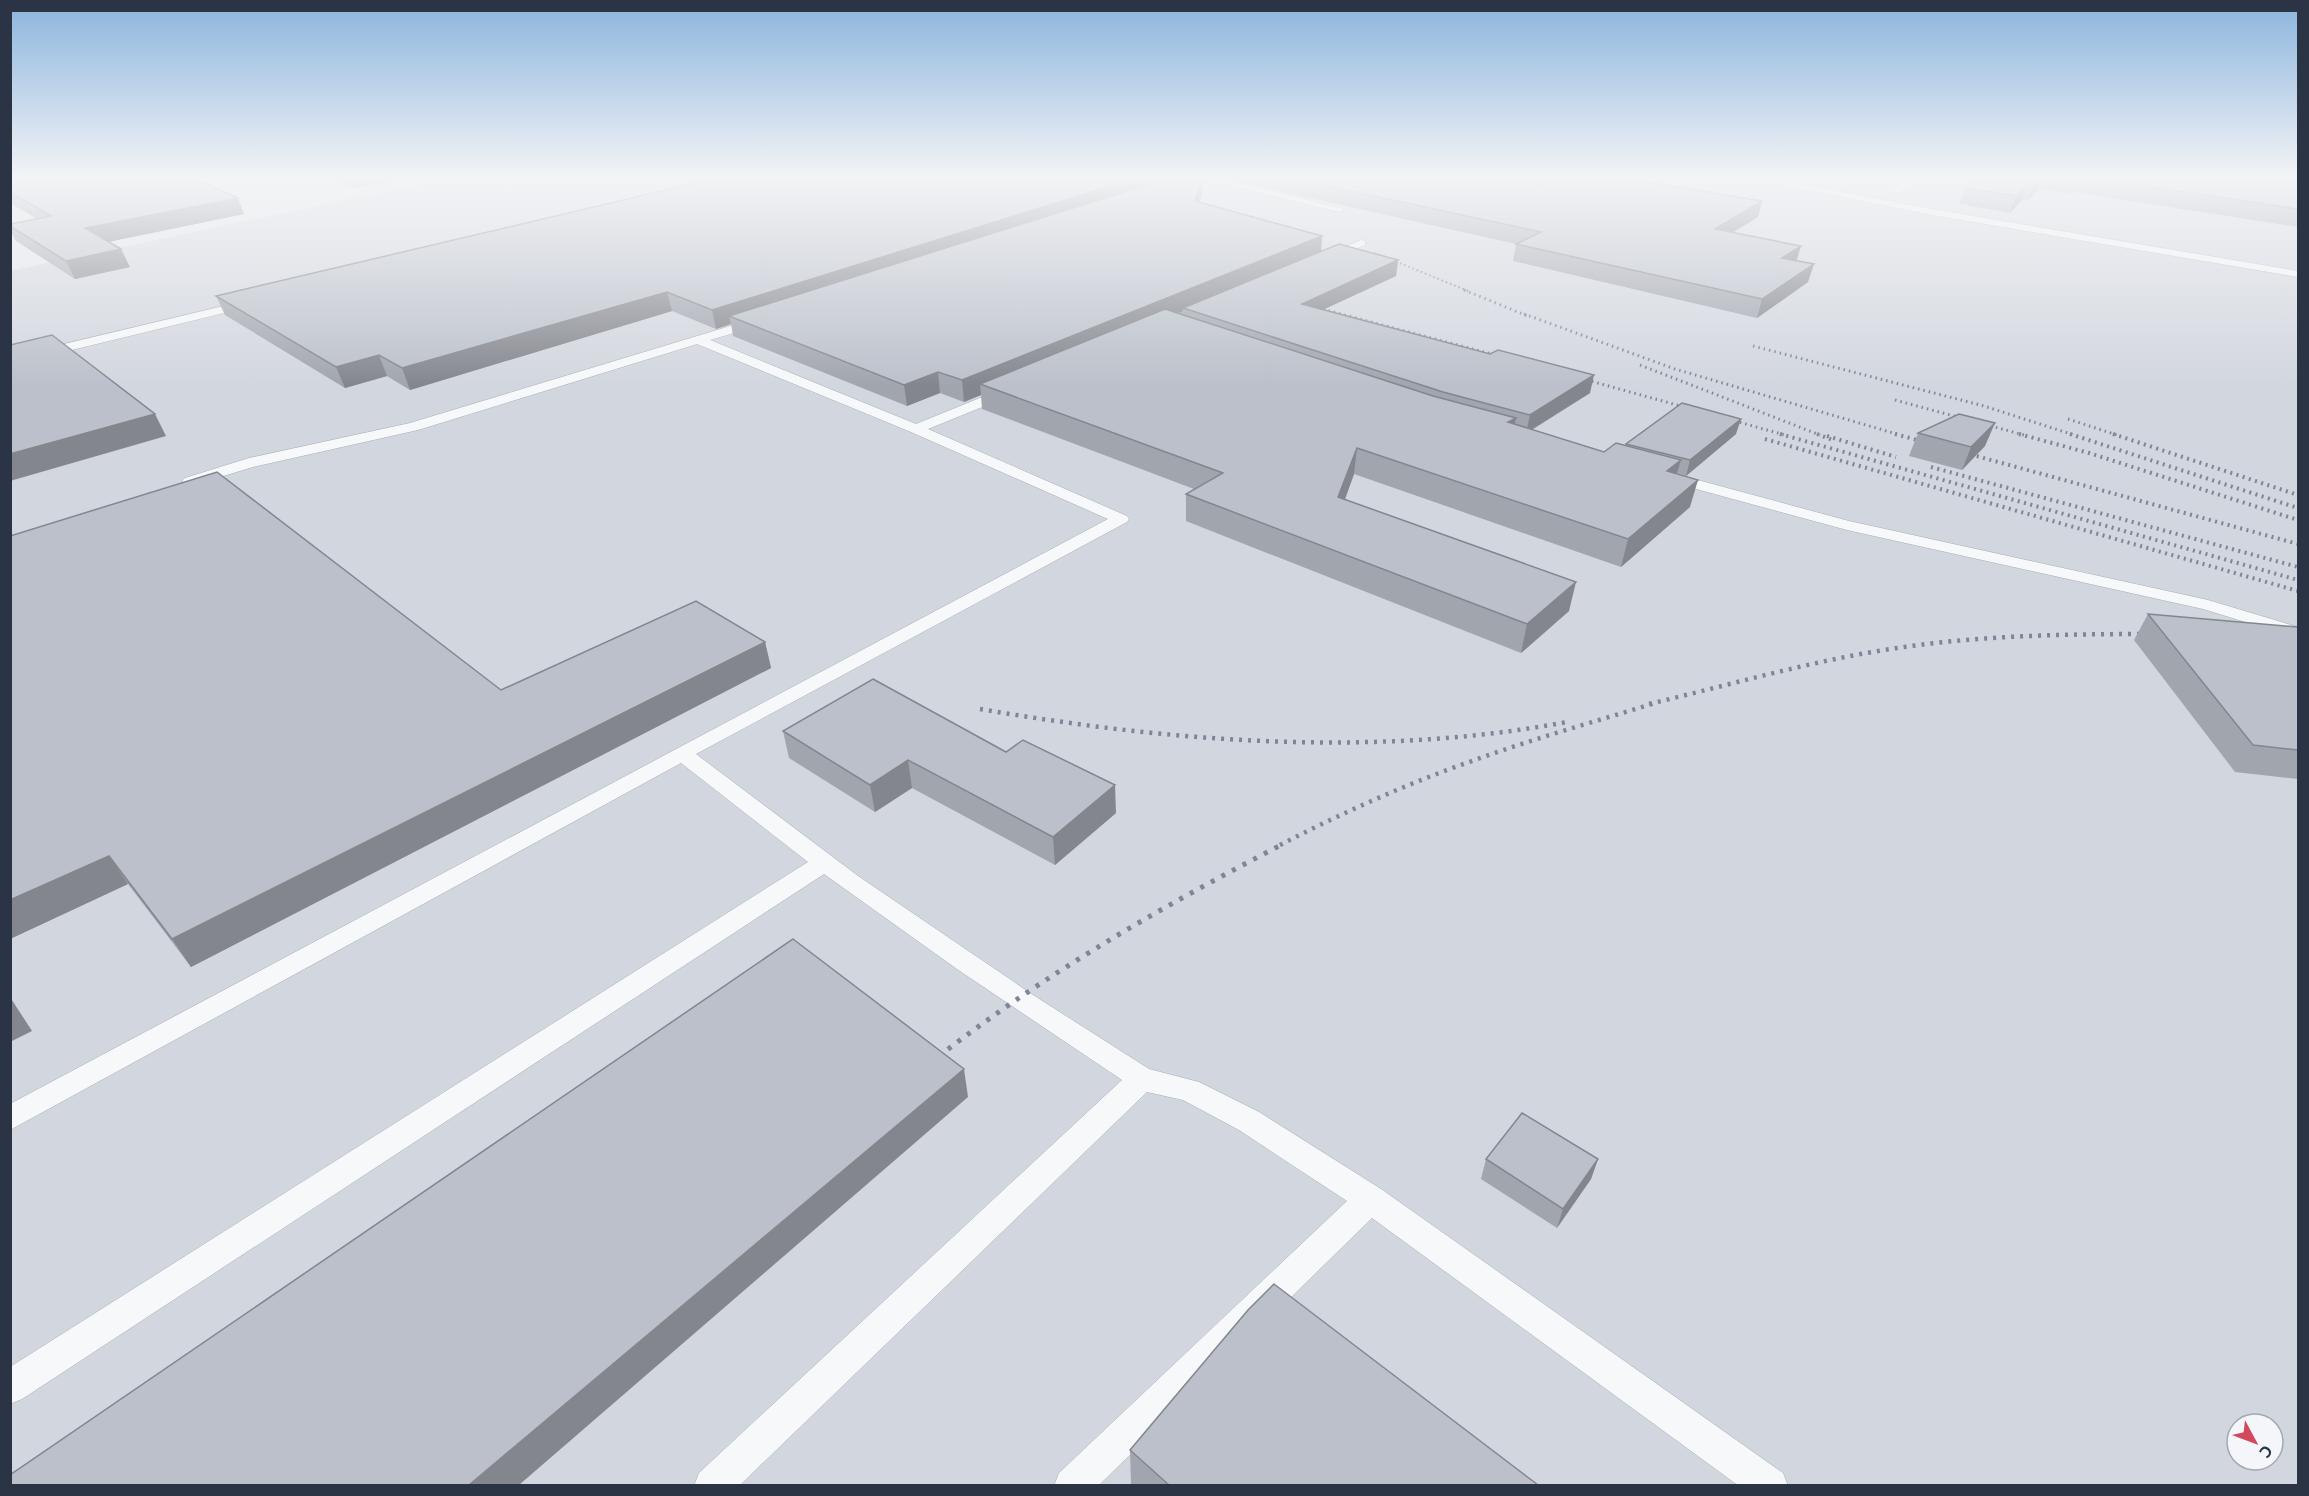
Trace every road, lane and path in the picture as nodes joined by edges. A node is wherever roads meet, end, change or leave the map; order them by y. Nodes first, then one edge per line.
1 (1352, 247) edge
2 (2137, 247) edge
3 (1318, 261) edge
4 (2298, 274) edge
5 (266, 300) edge
6 (767, 319) edge
7 (700, 341) junction
8 (10, 361) edge
9 (1024, 384) edge
10 (916, 429) junction
11 (1652, 473) edge
12 (181, 484) edge
13 (2298, 633) edge
14 (682, 753) junction
15 (823, 864) junction
16 (1142, 1079) junction
17 (10, 1118) edge
18 (1370, 1199) junction
19 (10, 1387) edge
20 (712, 1485) edge
21 (1072, 1485) edge
22 (1770, 1485) edge

1 - 3 lane
2 - 4 lane
5 - 8 lane
6 - 7 lane
7 - 10 lane
7 - 12 lane
9 - 10 lane
10 - 14 lane
11 - 13 lane
14 - 15 lane
14 - 17 lane
15 - 16 lane
15 - 19 lane
16 - 18 lane
16 - 20 lane
18 - 21 lane
18 - 22 lane

